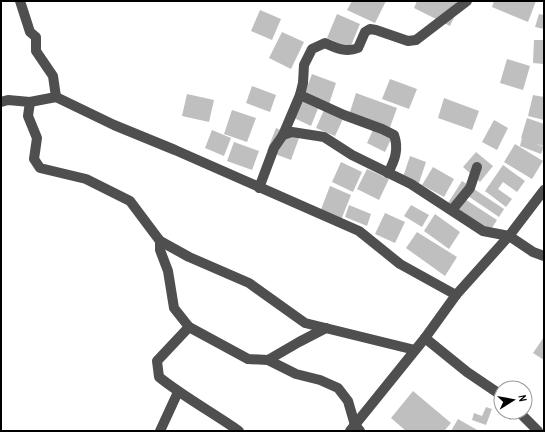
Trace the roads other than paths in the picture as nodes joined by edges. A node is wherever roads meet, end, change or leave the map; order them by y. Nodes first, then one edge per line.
1 (20, 1) edge
2 (467, 1) edge
3 (300, 95) junction
4 (56, 96) junction
5 (1, 102) edge
6 (30, 102) junction
7 (283, 135) junction
8 (476, 167) dead end
9 (388, 173) junction
10 (259, 188) junction
11 (544, 190) edge
12 (452, 210) junction
13 (509, 236) junction
14 (160, 240) junction
15 (544, 256) edge
16 (456, 295) junction
17 (189, 327) junction
18 (326, 328) junction
19 (425, 338) junction
20 (415, 350) junction
21 (268, 360) junction
22 (493, 390) edge
23 (178, 392) junction
24 (527, 420) edge
25 (355, 429) edge
26 (160, 431) edge
27 (239, 431) edge
28 (538, 431) edge

1 - 4 street
2 - 3 street
3 - 7 street
3 - 9 street
4 - 6 street
4 - 10 street
5 - 6 street
6 - 14 street
7 - 9 street
7 - 10 street
8 - 12 street
9 - 12 street
10 - 16 street
11 - 13 street
12 - 13 street
13 - 15 street
13 - 16 street
14 - 17 street
14 - 18 street
16 - 19 street
17 - 21 street
17 - 23 street
18 - 20 street
18 - 21 street
19 - 20 street
19 - 22 street
20 - 25 street
21 - 25 street
23 - 26 street
23 - 27 street
24 - 28 street

